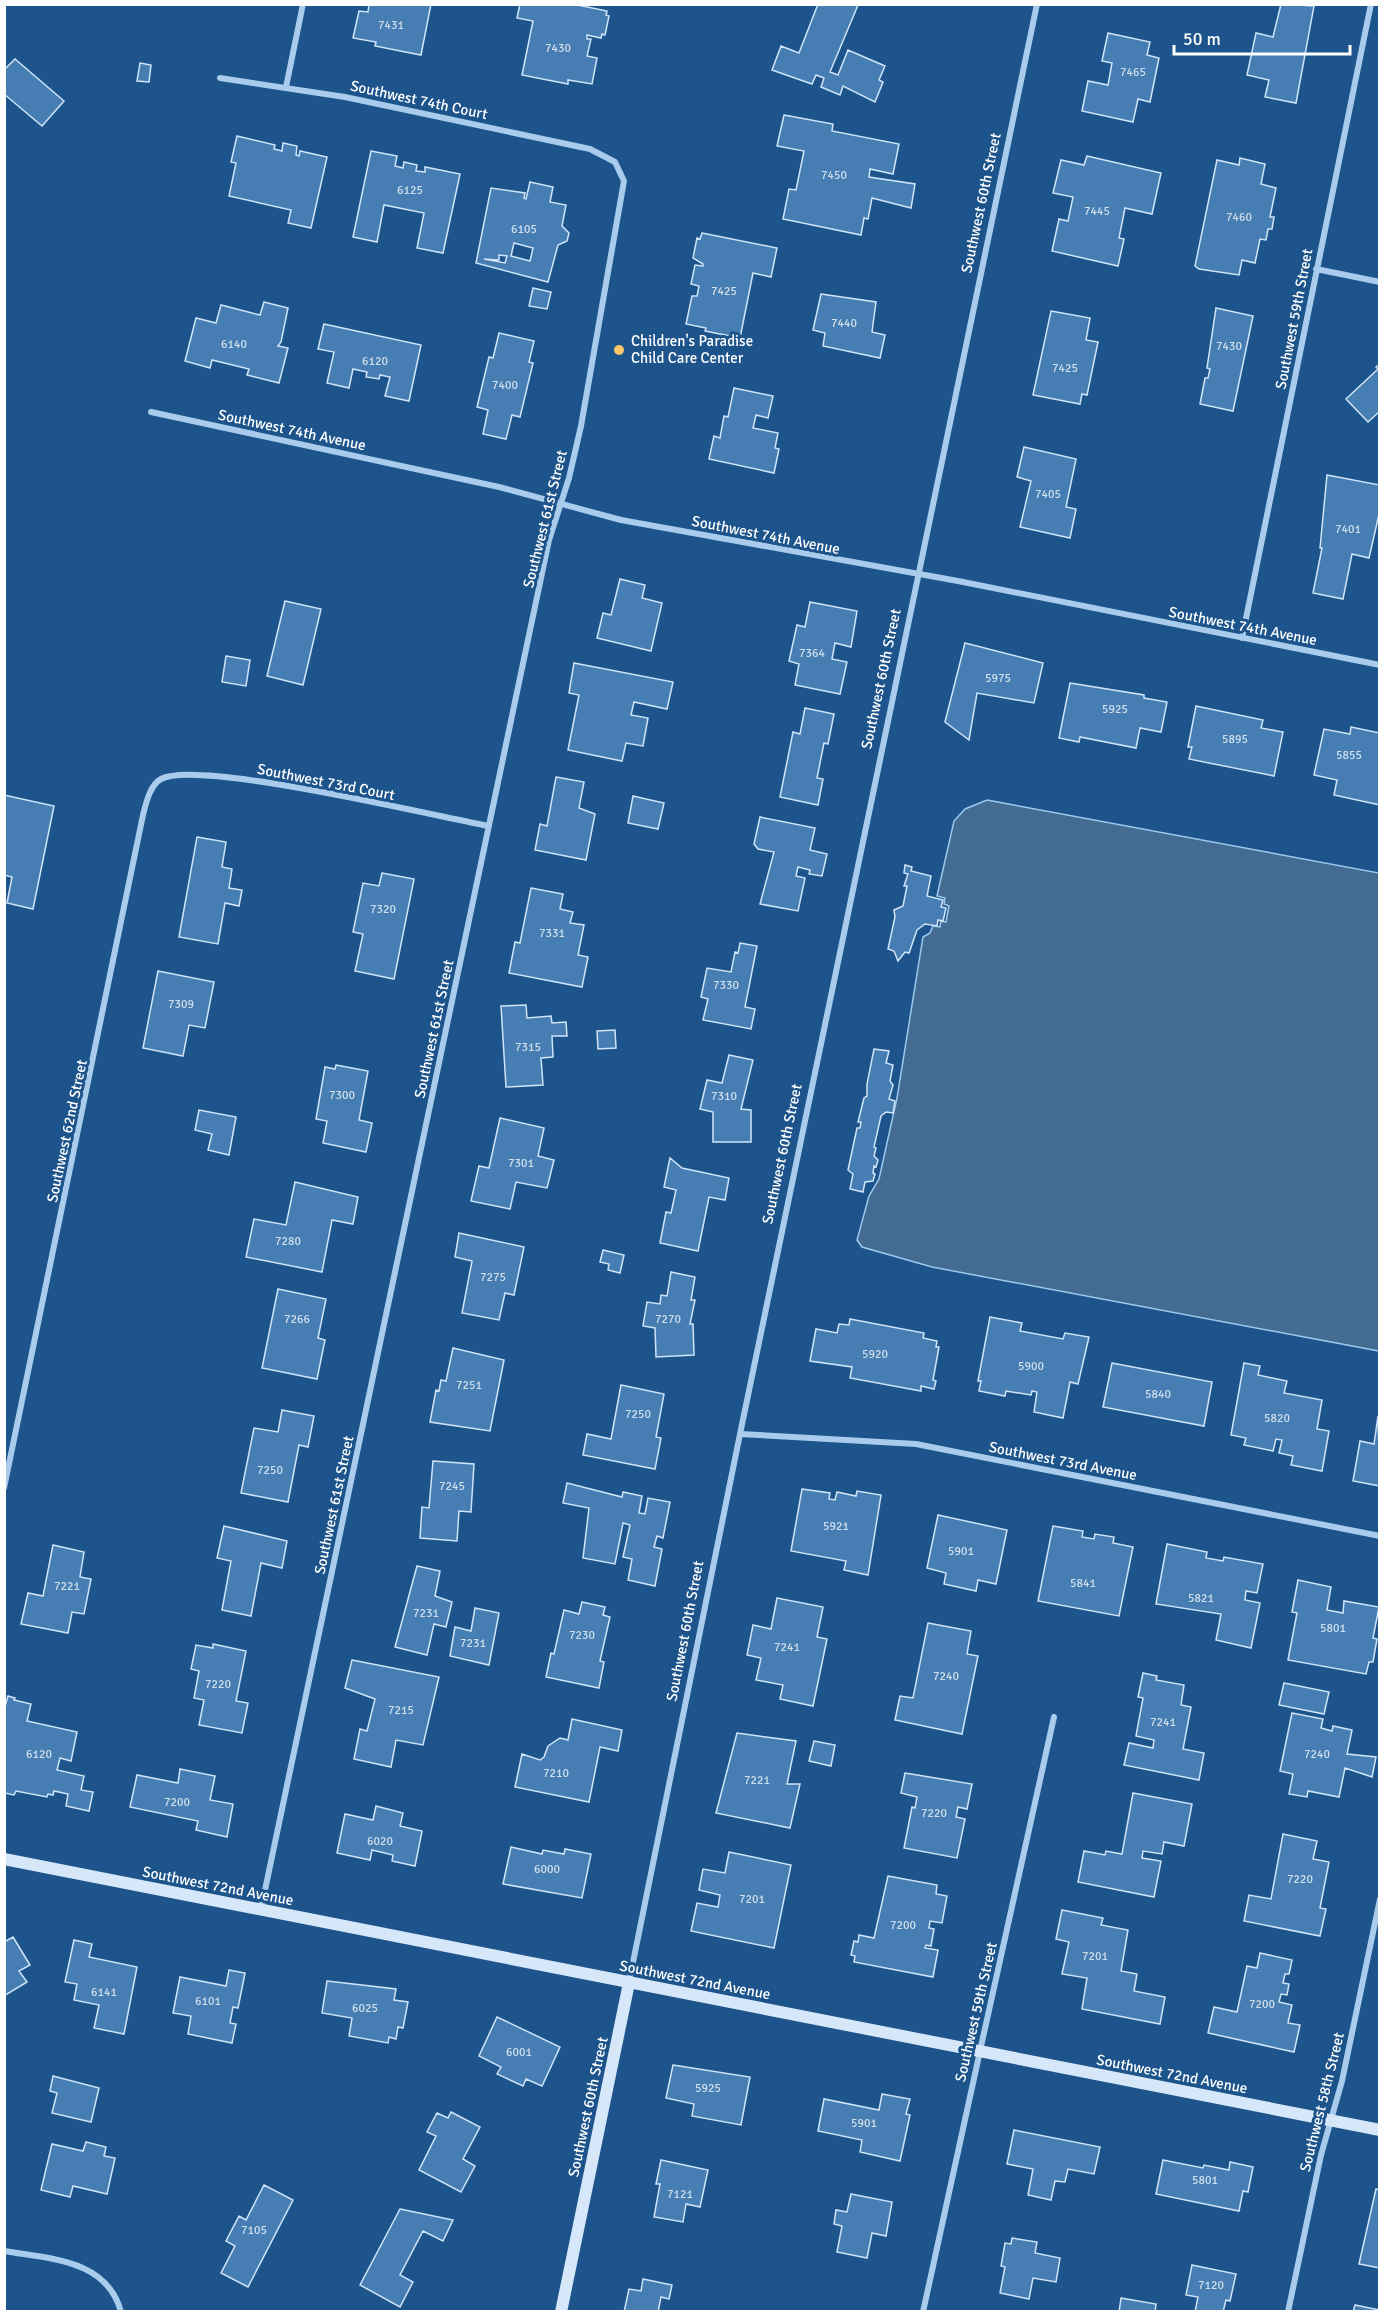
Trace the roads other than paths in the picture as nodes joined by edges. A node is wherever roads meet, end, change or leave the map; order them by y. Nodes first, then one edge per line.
1 (303, 4) edge
2 (1037, 4) edge
3 (1371, 4) edge
4 (220, 78) dead end
5 (286, 87) junction
6 (610, 158) joint
7 (1316, 268) junction
8 (1380, 282) edge
9 (151, 412) dead end
10 (560, 504) junction
11 (918, 574) junction
12 (1242, 638) junction
13 (1380, 665) edge
14 (159, 780) joint
15 (489, 826) junction
16 (740, 1434) junction
17 (4, 1488) edge
18 (1380, 1536) edge
19 (1054, 1718) dead end
20 (4, 1859) edge
21 (1380, 1899) edge
22 (261, 1910) junction
23 (629, 1983) junction
24 (980, 2051) junction
25 (1331, 2121) junction
26 (1380, 2130) edge
27 (4, 2251) edge
28 (121, 2312) edge
29 (561, 2312) edge
30 (923, 2312) edge
31 (1288, 2312) edge

1 - 5 street
2 - 11 street, Southwest 60th Street
3 - 7 street, Southwest 59th Street
4 - 5 street, Southwest 74th Court
5 - 6 street, Southwest 74th Court
6 - 10 street, Southwest 61st Street
7 - 8 street
7 - 12 street, Southwest 59th Street
9 - 10 street, Southwest 74th Avenue
10 - 11 street, Southwest 74th Avenue
10 - 15 street, Southwest 61st Street
11 - 12 street, Southwest 74th Avenue
11 - 16 street, Southwest 60th Street
12 - 13 street, Southwest 74th Avenue
14 - 15 street, Southwest 73rd Court
14 - 17 street, Southwest 62nd Street
15 - 22 street, Southwest 61st Street
16 - 18 street, Southwest 73rd Avenue
16 - 23 street, Southwest 60th Street
19 - 24 street, Southwest 59th Street
20 - 22 street, Southwest 72nd Avenue
21 - 25 street, Southwest 58th Street
22 - 23 street, Southwest 72nd Avenue
23 - 24 street, Southwest 72nd Avenue
23 - 29 street, Southwest 60th Street
24 - 25 street, Southwest 72nd Avenue
24 - 30 street, Southwest 59th Street
25 - 26 street, Southwest 72nd Avenue
25 - 31 street, Southwest 58th Street
27 - 28 street

